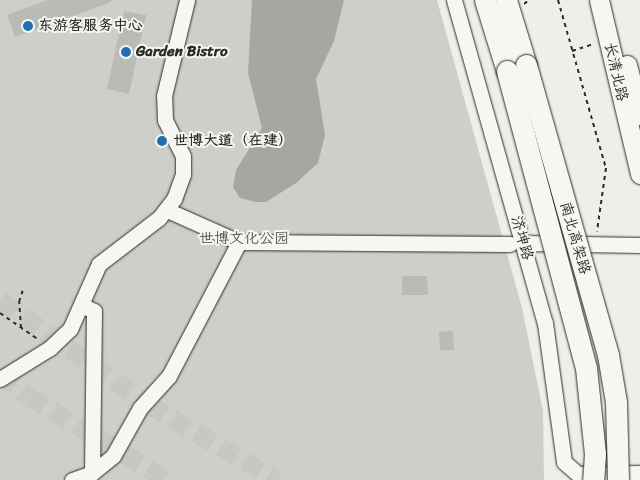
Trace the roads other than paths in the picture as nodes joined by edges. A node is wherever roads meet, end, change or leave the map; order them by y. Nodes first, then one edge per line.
1 (187, 0) edge
2 (454, 0) edge
3 (485, 0) edge
4 (599, 0) edge
5 (611, 0) edge
6 (515, 2) edge
7 (640, 115) edge
8 (640, 174) edge
9 (167, 210) junction
10 (239, 242) junction
11 (516, 243) junction
12 (640, 244) edge
13 (82, 305) junction
14 (0, 379) edge
15 (92, 473) junction
16 (640, 473) edge
17 (585, 477) edge
18 (72, 480) edge
19 (618, 480) edge

1 - 9 street
2 - 11 street, 济坤路
3 - 17 highway, 南北高架路, bridge
4 - 8 main road, 长清北路
5 - 7 main road, 长清北路
6 - 19 highway, 南北高架路, bridge
9 - 10 street
9 - 13 street
10 - 11 street
10 - 15 street
11 - 12 street
11 - 17 street, 济坤路
13 - 14 street
13 - 15 street
15 - 18 street
16 - 17 street

